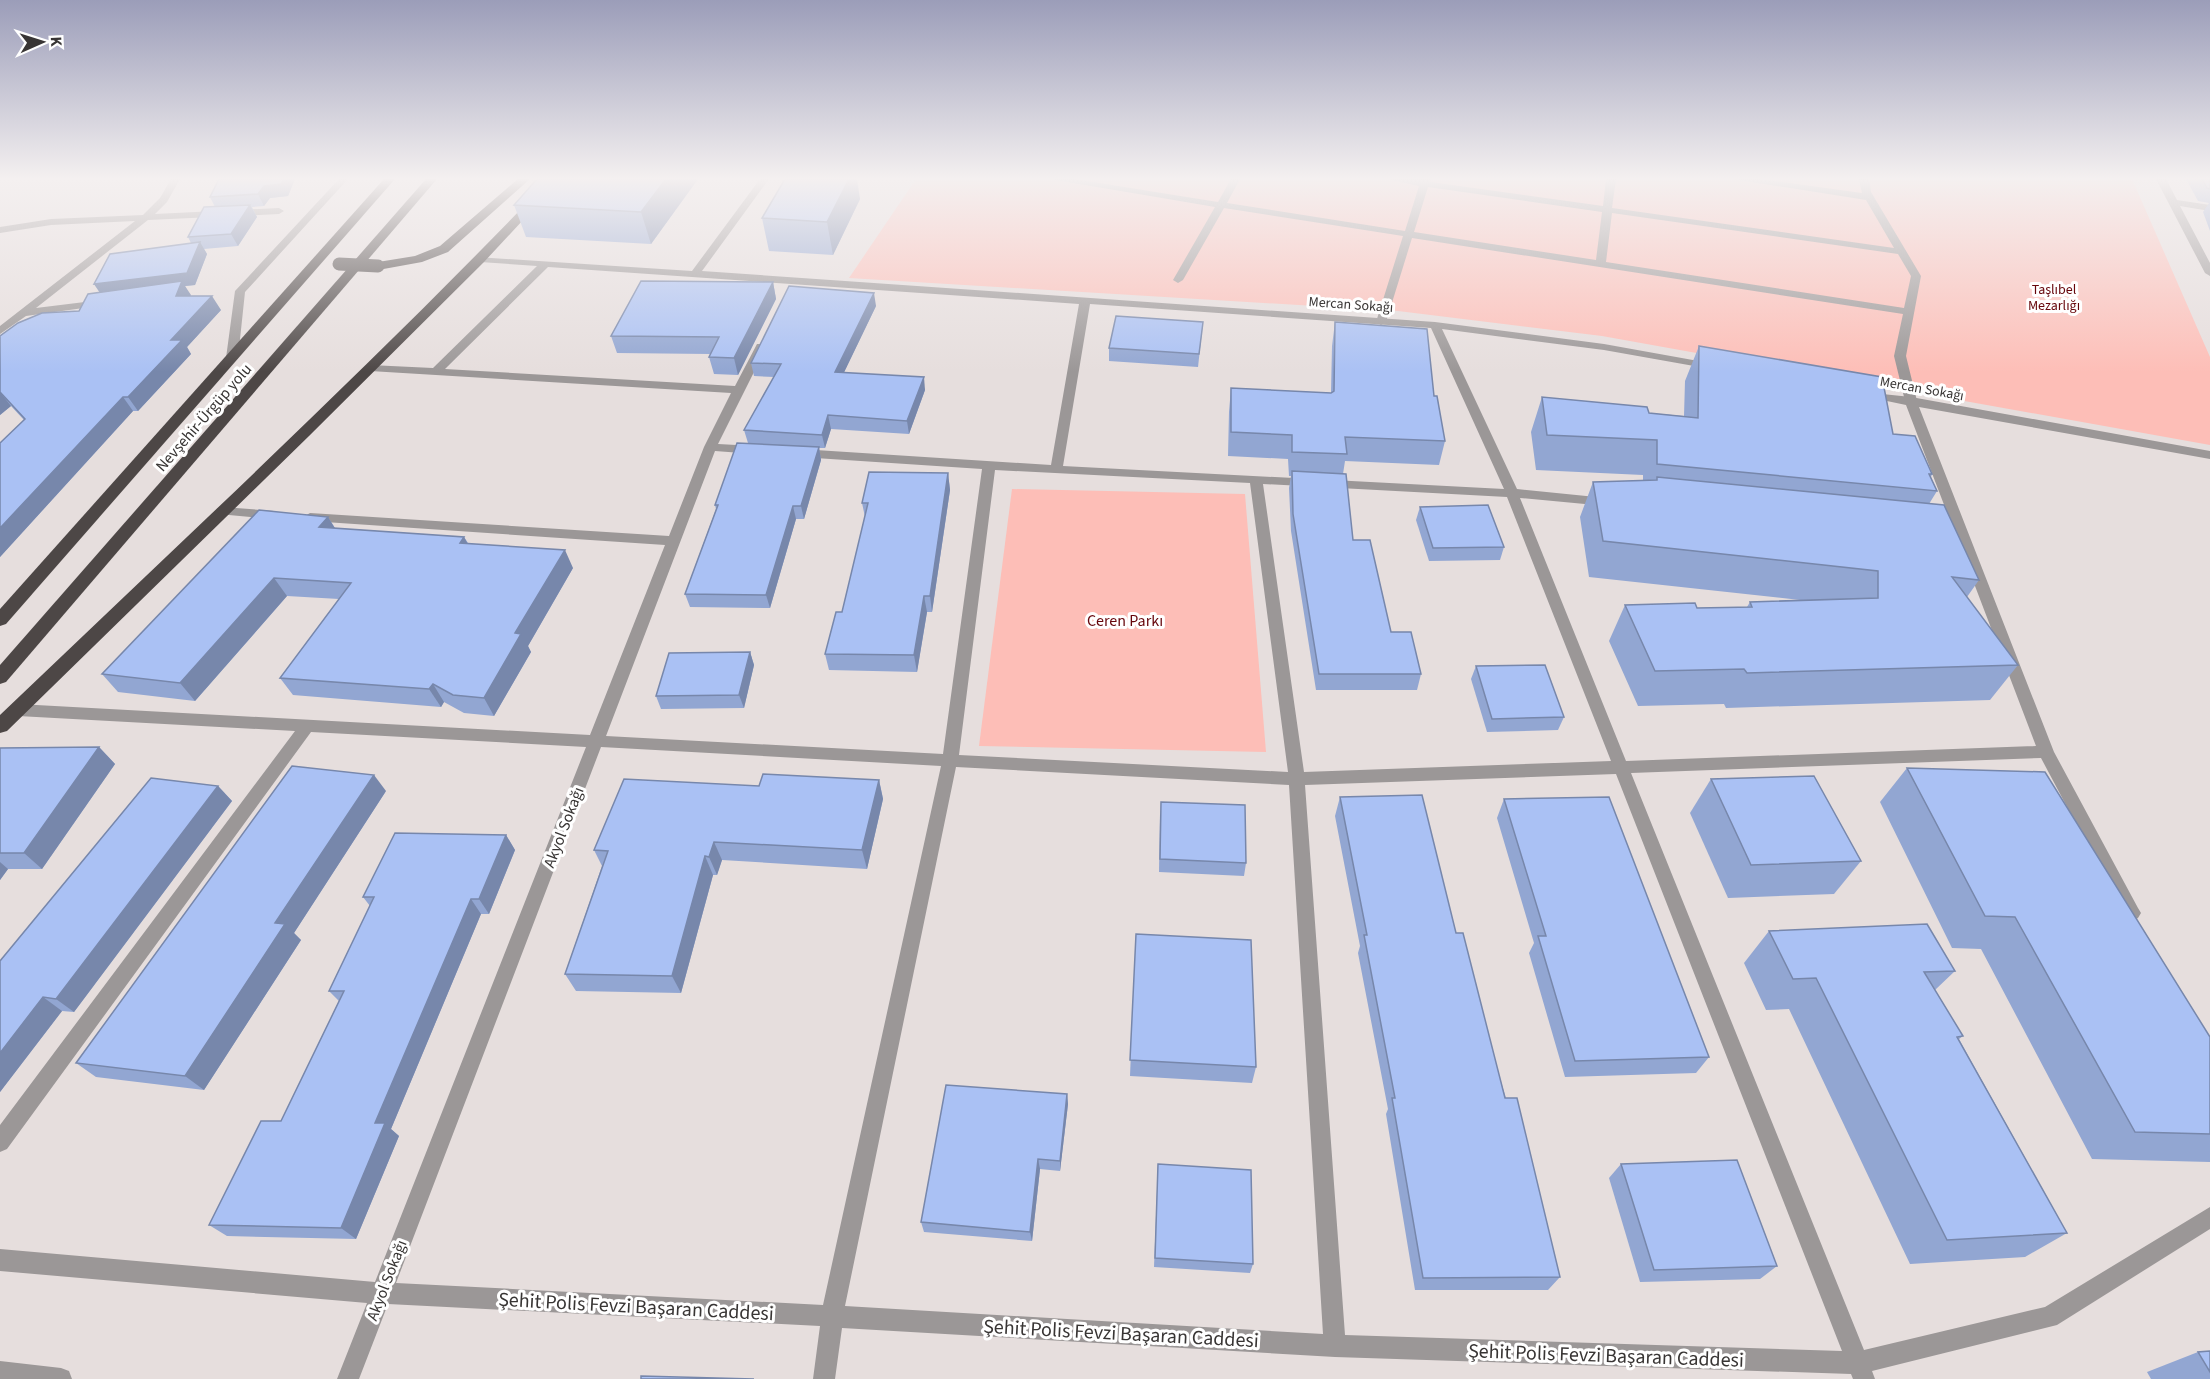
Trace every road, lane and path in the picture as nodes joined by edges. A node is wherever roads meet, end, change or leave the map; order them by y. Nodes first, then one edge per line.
1 (112, 243) edge
2 (284, 243) edge
3 (334, 243) edge
4 (376, 243) edge
5 (451, 243) edge
6 (495, 243) edge
7 (718, 243) edge
8 (1199, 243) edge
9 (1406, 243) edge
10 (1469, 243) edge
11 (1603, 243) edge
12 (1841, 243) edge
13 (1897, 243) edge
14 (2195, 243) edge
15 (326, 252) junction
16 (1902, 252) junction
17 (480, 259) junction
18 (545, 264) junction
19 (1601, 264) junction
20 (2210, 273) edge
21 (695, 274) junction
22 (1178, 279) dead end
23 (793, 281) junction
24 (113, 301) edge
25 (783, 301) edge
26 (1085, 301) junction
27 (1909, 312) junction
28 (23, 314) junction
29 (0, 319) edge
30 (1381, 322) junction
31 (1435, 325) junction
32 (0, 331) edge
33 (768, 331) edge
34 (232, 358) junction
35 (370, 368) junction
36 (1722, 368) edge
37 (436, 372) junction
38 (739, 390) junction
39 (1852, 391) edge
40 (1911, 401) junction
41 (710, 447) junction
42 (768, 451) edge
43 (792, 452) edge
44 (2210, 455) edge
45 (989, 466) junction
46 (1056, 470) junction
47 (1256, 480) junction
48 (1512, 493) junction
49 (1619, 504) edge
50 (223, 511) junction
51 (674, 541) junction
52 (0, 620) edge
53 (0, 677) edge
54 (18, 710) junction
55 (0, 726) edge
56 (307, 726) junction
57 (596, 741) junction
58 (2046, 752) junction
59 (950, 760) junction
60 (1622, 768) junction
61 (1297, 779) junction
62 (2139, 927) edge
63 (0, 1142) edge
64 (2210, 1217) edge
65 (0, 1260) edge
66 (381, 1293) junction
67 (832, 1316) junction
68 (1335, 1346) junction
69 (1861, 1371) edge
70 (0, 1372) edge
71 (61, 1379) edge
72 (348, 1379) edge
73 (824, 1379) edge

1 - 28 street
2 - 34 street
3 - 15 highway, Nevşehir-Ürgüp yolu
4 - 53 highway, Nevşehir-Ürgüp yolu
5 - 15 highway, bridge
6 - 17 highway
7 - 21 street
8 - 22 street
9 - 30 street
10 - 19 street
11 - 19 street
12 - 16 street
13 - 16 street
14 - 20 street
15 - 34 highway, Nevşehir-Ürgüp yolu
16 - 27 street
17 - 18 street, Mercan Sokağı
17 - 35 highway
18 - 21 street, Mercan Sokağı
18 - 37 street
19 - 27 street
21 - 23 street, Mercan Sokağı
23 - 25 street
23 - 26 street, Mercan Sokağı
24 - 28 street
26 - 30 street, Mercan Sokağı
26 - 46 street
27 - 40 street
28 - 29 street
28 - 32 street
30 - 31 street, Mercan Sokağı
31 - 36 street, Mercan Sokağı
31 - 48 street
33 - 38 street, Akyol Sokağı
34 - 52 highway, Nevşehir-Ürgüp yolu
35 - 37 street
35 - 50 highway
37 - 38 street
38 - 41 street, Akyol Sokağı
39 - 40 street, Mercan Sokağı
40 - 44 street, Mercan Sokağı
40 - 58 street
41 - 42 street
41 - 51 street, Akyol Sokağı
43 - 45 street
45 - 46 street
45 - 59 street
46 - 47 street
47 - 48 street
47 - 61 street
48 - 49 street
48 - 60 street
50 - 51 street
50 - 54 highway
51 - 57 street, Akyol Sokağı
54 - 55 highway
54 - 56 street
56 - 57 street
56 - 63 street
57 - 59 street
57 - 66 street, Akyol Sokağı
58 - 60 street
58 - 62 street
59 - 61 street
59 - 67 street
60 - 61 street
60 - 69 street
61 - 68 street
64 - 69 street, Şehit Polis Fevzi Başaran Caddesi
65 - 66 street, Şehit Polis Fevzi Başaran Caddesi
66 - 67 street, Şehit Polis Fevzi Başaran Caddesi
66 - 72 street, Akyol Sokağı
67 - 68 street, Şehit Polis Fevzi Başaran Caddesi
67 - 73 street
68 - 69 street, Şehit Polis Fevzi Başaran Caddesi
70 - 71 street

